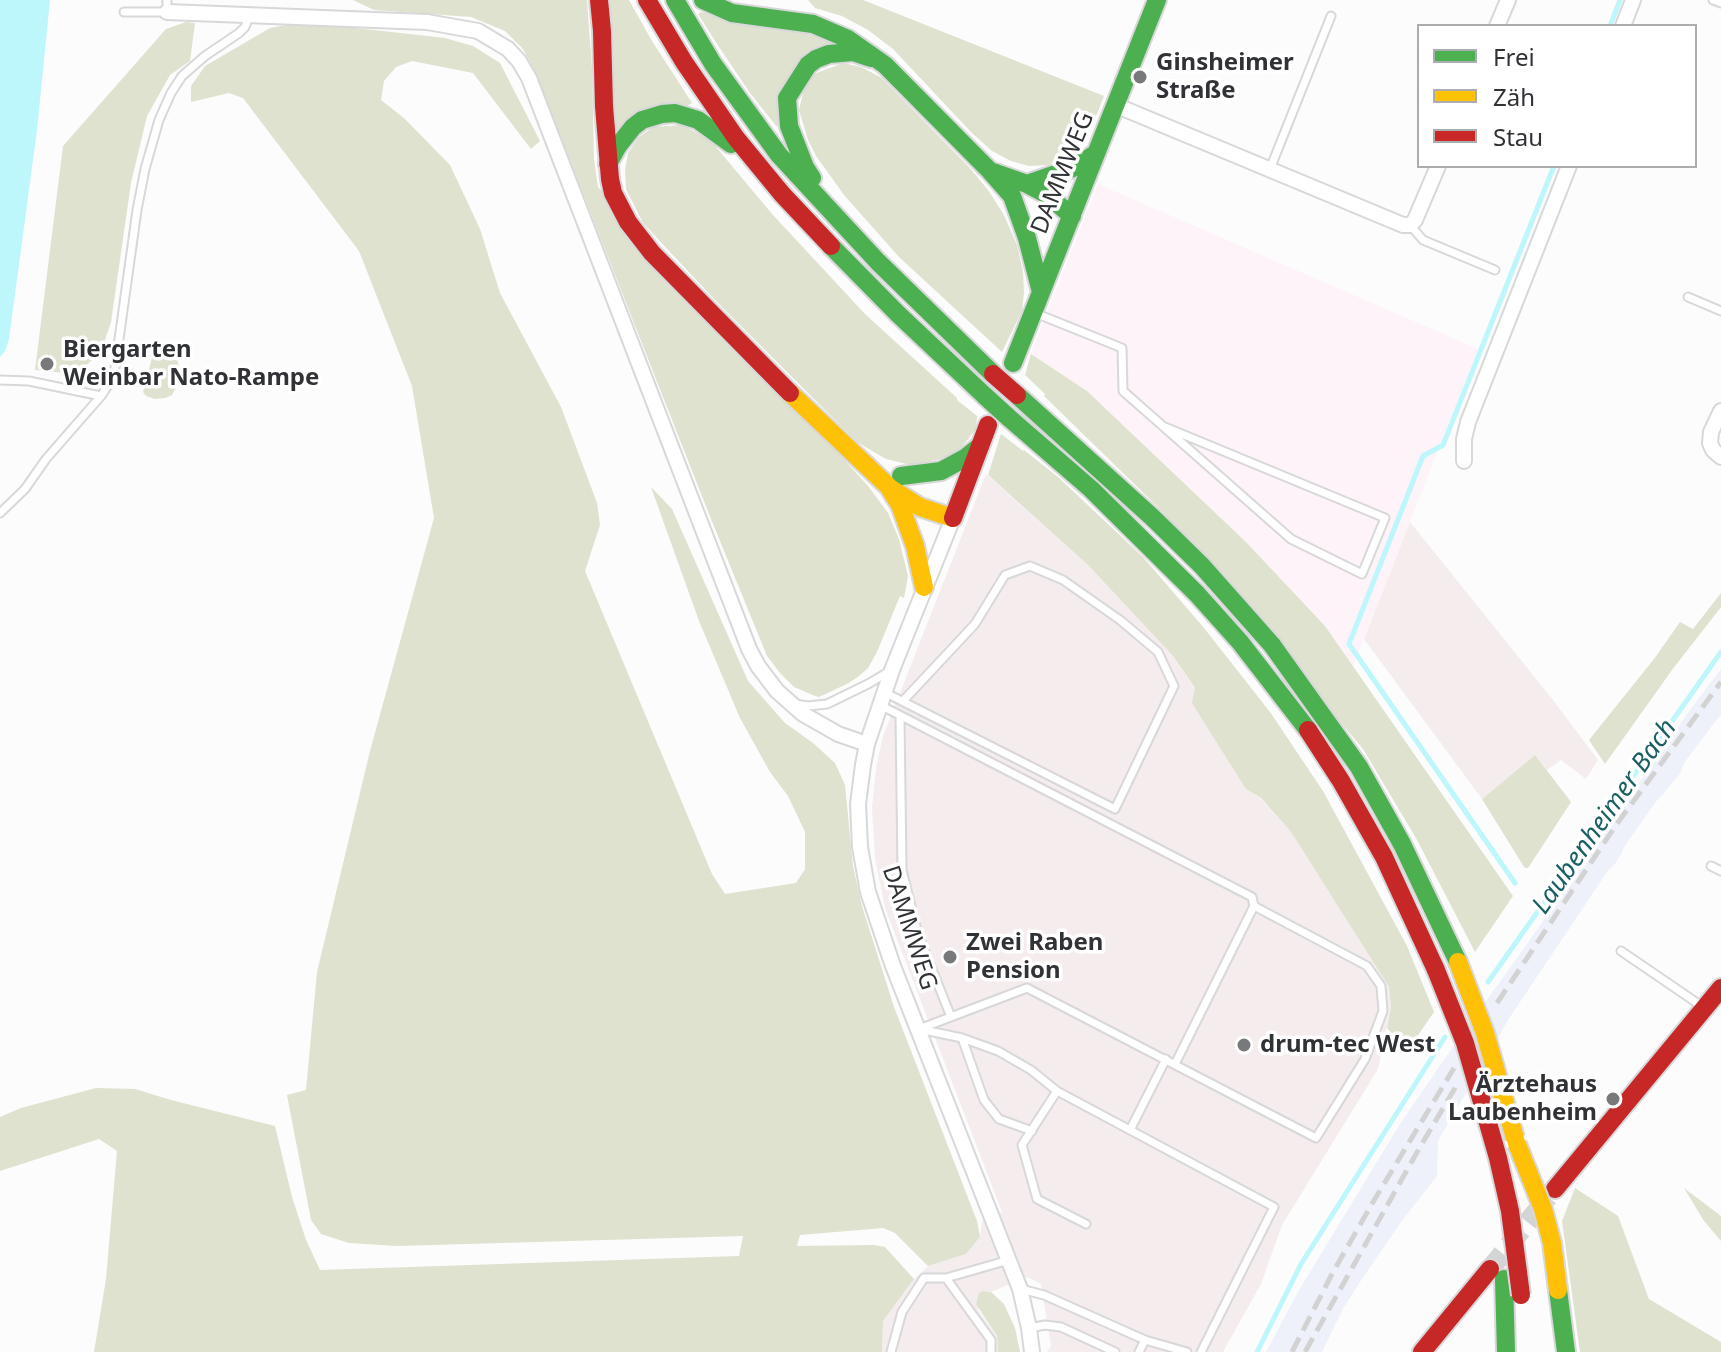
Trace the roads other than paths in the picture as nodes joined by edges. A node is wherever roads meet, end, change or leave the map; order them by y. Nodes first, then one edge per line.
1 (599, 0) edge
2 (647, 0) edge
3 (675, 0) edge
4 (703, 0) edge
5 (1157, 0) edge
6 (1508, 0) edge
7 (1633, 0) edge
8 (1713, 0) edge
9 (1721, 3) edge
10 (167, 6) edge
11 (124, 12) dead end
12 (250, 14) junction
13 (1331, 16) dead end
14 (1498, 24) edge
15 (1624, 24) edge
16 (876, 59) junction
17 (1115, 105) junction
18 (1095, 154) junction
19 (608, 164) junction
20 (1437, 168) edge
21 (1568, 168) edge
22 (1270, 169) junction
23 (990, 171) junction
24 (1027, 184) junction
25 (782, 194) junction
26 (1012, 196) junction
27 (1072, 216) junction
28 (840, 222) junction
29 (1410, 225) junction
30 (1495, 270) dead end
31 (1041, 292) junction
32 (1688, 297) dead end
33 (1721, 311) edge
34 (1033, 312) junction
35 (1013, 363) dead end
36 (30, 371) dead end
37 (0, 380) edge
38 (29, 381) junction
39 (101, 396) junction
40 (1721, 411) edge
41 (988, 425) dead end
42 (1165, 427) junction
43 (980, 446) junction
44 (1721, 457) edge
45 (1464, 461) dead end
46 (895, 482) junction
47 (0, 513) edge
48 (953, 518) junction
49 (924, 587) junction
50 (892, 670) junction
51 (882, 698) junction
52 (903, 701) junction
53 (788, 703) junction
54 (900, 716) junction
55 (867, 744) junction
56 (1711, 866) dead end
57 (1721, 871) edge
58 (1254, 906) junction
59 (1621, 951) dead end
60 (1721, 988) edge
61 (1704, 1008) junction
62 (951, 1017) junction
63 (919, 1029) junction
64 (962, 1038) junction
65 (1166, 1059) junction
66 (1175, 1064) junction
67 (1057, 1091) junction
68 (1130, 1130) junction
69 (1032, 1131) junction
70 (1555, 1189) tunnel mouth
71 (1086, 1224) dead end
72 (1009, 1260) junction
73 (1490, 1269) tunnel mouth
74 (946, 1278) junction
75 (1020, 1289) junction
76 (1550, 1291) junction
77 (1513, 1296) junction
78 (1544, 1320) dead end
79 (1523, 1323) dead end
80 (1029, 1328) junction
81 (1145, 1340) junction
82 (891, 1352) edge
83 (991, 1352) edge
84 (1032, 1352) edge
85 (1115, 1352) edge
86 (1139, 1352) edge
87 (1187, 1352) edge
88 (1201, 1352) edge
89 (1422, 1352) edge
90 (1506, 1352) edge
91 (1566, 1352) edge

1 - 19 main road
2 - 25 main road
3 - 28 main road
4 - 16 main road
5 - 17 main road, DAMMWEG
6 - 14 street
7 - 15 street
8 - 9 lane
10 - 11 lane
10 - 12 street
12 - 39 lane
12 - 53 street
13 - 22 lane
16 - 23 main road
16 - 28 main road
17 - 18 main road, DAMMWEG
17 - 22 street
18 - 24 main road
18 - 27 main road, DAMMWEG
19 - 25 main road
19 - 46 main road
20 - 29 street
21 - 45 street
22 - 29 street
23 - 24 main road
23 - 26 main road
24 - 27 main road
25 - 77 main road, bridge
26 - 27 main road
26 - 31 main road
27 - 31 main road, DAMMWEG
28 - 76 main road, bridge
29 - 30 lane
31 - 34 main road, DAMMWEG
32 - 33 lane
34 - 35 main road, DAMMWEG
34 - 42 lane
36 - 38 lane
37 - 38 lane
38 - 39 lane
39 - 47 lane
40 - 44 street
41 - 43 main road, DAMMWEG
42 - 42 lane
43 - 46 main road
43 - 48 main road, DAMMWEG
46 - 48 main road
46 - 49 main road
48 - 49 street, DAMMWEG
49 - 50 street, DAMMWEG
50 - 51 street, DAMMWEG
50 - 53 lane
51 - 52 lane
51 - 54 lane
51 - 55 street, DAMMWEG
52 - 52 lane
53 - 55 street
54 - 58 lane
54 - 62 lane
55 - 63 street, DAMMWEG
56 - 57 lane
58 - 66 lane
58 - 66 lane
59 - 61 lane
60 - 61 main road
61 - 70 main road
62 - 63 lane
62 - 65 lane
63 - 64 lane
63 - 72 street, DAMMWEG
64 - 67 lane
64 - 69 lane
65 - 66 lane
65 - 68 lane
67 - 68 lane
67 - 69 lane
68 - 88 lane
69 - 71 lane
72 - 74 lane
72 - 75 street, DAMMWEG
73 - 89 main road
74 - 82 lane
74 - 83 lane
75 - 80 street, DAMMWEG
75 - 81 lane
76 - 78 main road
76 - 91 main road
77 - 79 main road
77 - 90 main road
80 - 84 street, DAMMWEG
80 - 85 lane
81 - 86 lane
81 - 87 lane

